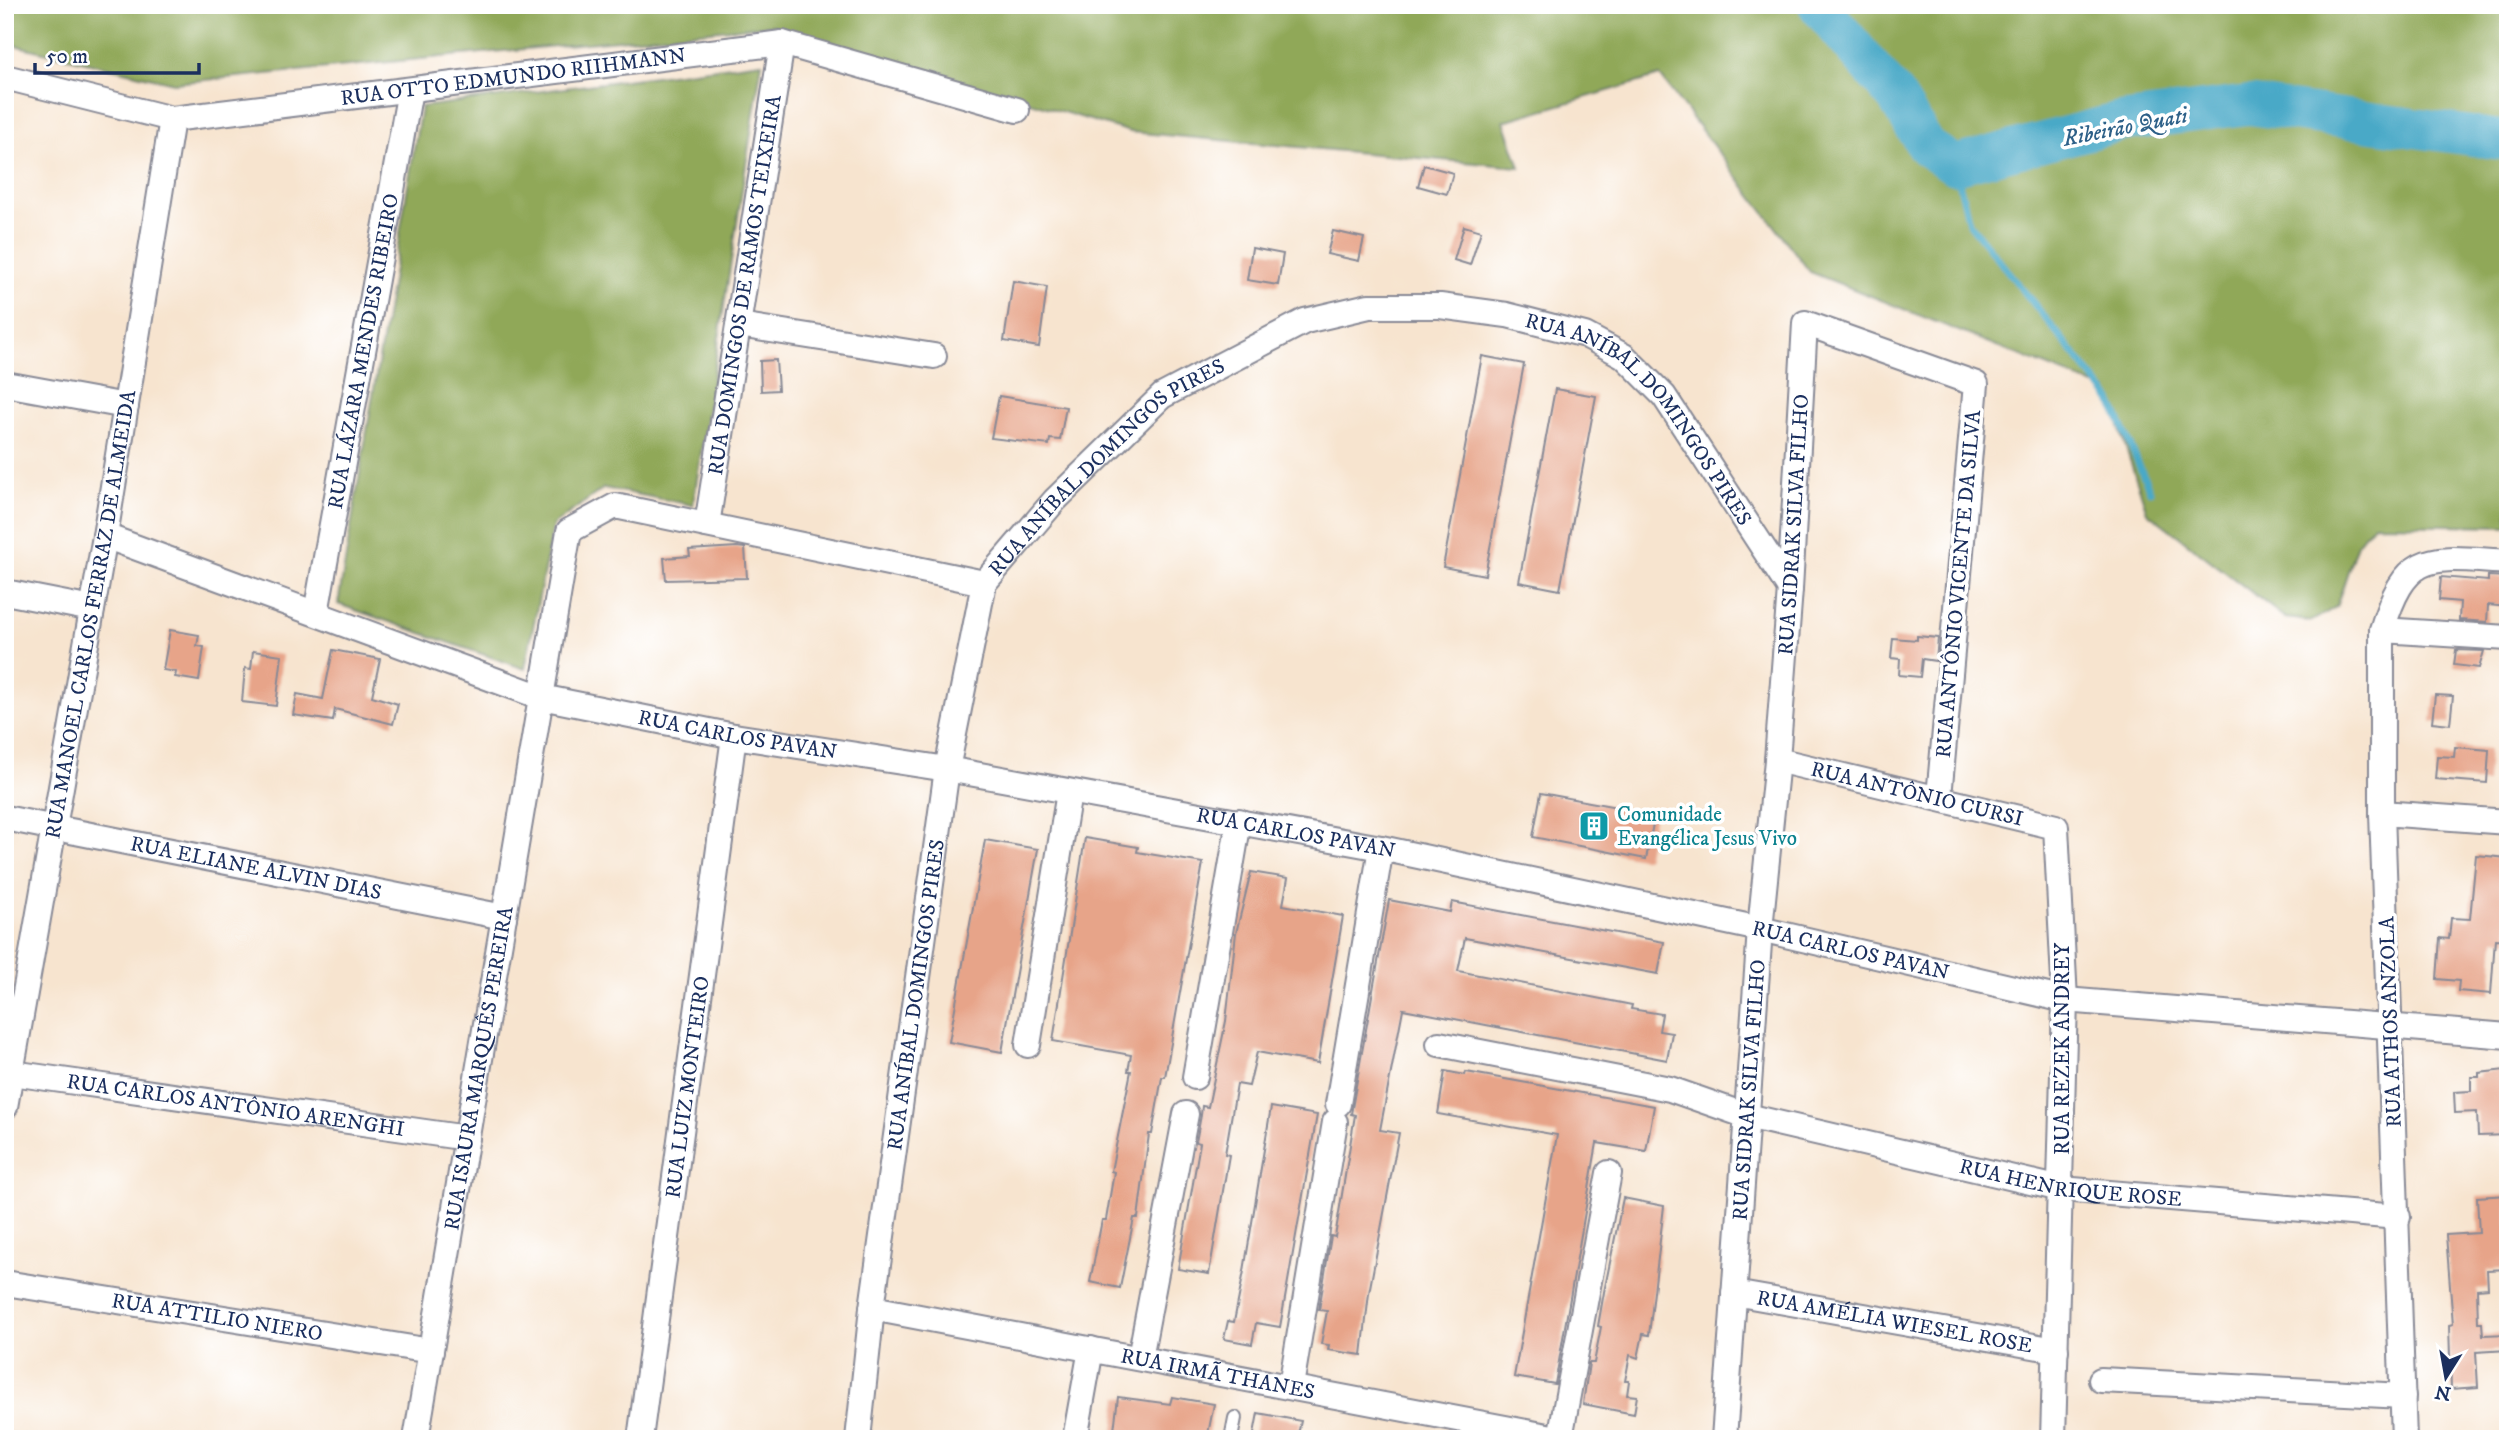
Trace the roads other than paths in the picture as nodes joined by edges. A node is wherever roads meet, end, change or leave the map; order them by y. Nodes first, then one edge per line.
1 (782, 43) junction
2 (5, 78) edge
3 (410, 90) junction
4 (1017, 110) dead end
5 (172, 119) junction
6 (1805, 323) joint
7 (738, 325) junction
8 (934, 356) dead end
9 (5, 384) edge
10 (126, 406) junction
11 (707, 525) junction
12 (105, 536) junction
13 (2508, 562) edge
14 (984, 583) junction
15 (1790, 589) junction
16 (5, 592) edge
17 (92, 609) junction
18 (316, 613) junction
19 (2385, 618) junction
20 (2508, 638) edge
21 (541, 697) junction
22 (734, 736) junction
23 (1777, 760) junction
24 (947, 769) junction
25 (1069, 792) junction
26 (1939, 797) junction
27 (2382, 813) junction
28 (5, 818) edge
29 (1239, 821) junction
30 (2508, 822) edge
31 (54, 827) junction
32 (2056, 827) joint
33 (1381, 848) junction
34 (505, 917) junction
35 (1760, 929) junction
36 (2065, 1000) junction
37 (2390, 1026) junction
38 (2508, 1037) edge
39 (1439, 1044) dead end
40 (1028, 1045) dead end
41 (8, 1072) edge
42 (1195, 1077) dead end
43 (5, 1107) edge
44 (1186, 1114) dead end
45 (1747, 1116) junction
46 (467, 1139) junction
47 (1609, 1173) dead end
48 (2061, 1189) junction
49 (2398, 1217) junction
50 (5, 1283) edge
51 (1734, 1293) junction
52 (872, 1308) junction
53 (1091, 1349) junction
54 (2056, 1350) junction
55 (431, 1351) junction
56 (1140, 1358) junction
57 (2101, 1380) dead end
58 (1291, 1386) junction
59 (2403, 1396) junction
60 (1235, 1418) dead end
61 (1524, 1435) edge
62 (1562, 1438) edge
63 (416, 1439) edge
64 (640, 1439) edge
65 (858, 1439) edge
66 (1075, 1439) edge
67 (1231, 1439) edge
68 (1724, 1439) edge
69 (2053, 1439) edge
70 (2404, 1439) edge

1 - 3 street, RUA OTTO EDMUNDO RIIHMANN
1 - 4 street, RUA OTTO EDMUNDO RIIHMANN
1 - 7 street, RUA DOMINGOS DE RAMOS TEIXEIRA
2 - 5 street, RUA OTTO EDMUNDO RIIHMANN
3 - 5 street, RUA OTTO EDMUNDO RIIHMANN
3 - 18 street, RUA LÁZARA MENDES RIBEIRO
5 - 10 street, RUA MANOEL CARLOS FERRAZ DE ALMEIDA
6 - 15 street, RUA SIDRAK SILVA FILHO
6 - 26 street, RUA ANTÔNIO VICENTE DA SILVA
7 - 8 street
7 - 11 street, RUA DOMINGOS DE RAMOS TEIXEIRA
9 - 10 street
10 - 12 street, RUA MANOEL CARLOS FERRAZ DE ALMEIDA
11 - 14 street
11 - 21 street, RUA ISAURA MARQUÊS PEREIRA
12 - 17 street, RUA MANOEL CARLOS FERRAZ DE ALMEIDA
12 - 18 street, RUA CARLOS PAVAN
13 - 19 street
14 - 15 street, RUA ANÍBAL DOMINGOS PIRES
14 - 24 street, RUA ANÍBAL DOMINGOS PIRES
15 - 23 street, RUA SIDRAK SILVA FILHO
16 - 17 street
17 - 31 street, RUA MANOEL CARLOS FERRAZ DE ALMEIDA
18 - 21 street, RUA CARLOS PAVAN
19 - 20 street
19 - 27 street, RUA ATHOS ANZOLA
21 - 22 street, RUA CARLOS PAVAN
21 - 34 street, RUA ISAURA MARQUÊS PEREIRA
22 - 24 street, RUA CARLOS PAVAN
22 - 64 street, RUA LUIZ MONTEIRO
23 - 26 street, RUA ANTÔNIO CURSI
23 - 35 street, RUA SIDRAK SILVA FILHO
24 - 25 street, RUA CARLOS PAVAN
24 - 52 street, RUA ANÍBAL DOMINGOS PIRES
25 - 29 street, RUA CARLOS PAVAN
25 - 40 street
26 - 32 street, RUA ANTÔNIO CURSI
27 - 30 street
27 - 37 street, RUA ATHOS ANZOLA
28 - 31 street, RUA ELIANE ALVIN DIAS
29 - 33 street, RUA CARLOS PAVAN
29 - 42 street
31 - 34 street, RUA ELIANE ALVIN DIAS
31 - 41 street, RUA MANOEL CARLOS FERRAZ DE ALMEIDA
32 - 36 street, RUA REZEK ANDREY
33 - 35 street, RUA CARLOS PAVAN
33 - 58 street
34 - 46 street, RUA ISAURA MARQUÊS PEREIRA
35 - 36 street, RUA CARLOS PAVAN
35 - 45 street, RUA SIDRAK SILVA FILHO
36 - 37 street, RUA CARLOS PAVAN
36 - 48 street, RUA REZEK ANDREY
37 - 38 street, RUA CARLOS PAVAN
37 - 49 street, RUA ATHOS ANZOLA
39 - 45 street, RUA HENRIQUE ROSE
41 - 43 street, RUA MANOEL CARLOS FERRAZ DE ALMEIDA
41 - 46 street, RUA CARLOS ANTÔNIO ARENGHI
44 - 56 street
45 - 48 street, RUA HENRIQUE ROSE
45 - 51 street, RUA SIDRAK SILVA FILHO
46 - 55 street, RUA ISAURA MARQUÊS PEREIRA
47 - 62 street
48 - 49 street, RUA HENRIQUE ROSE
48 - 54 street, RUA REZEK ANDREY
49 - 59 street, RUA ATHOS ANZOLA
50 - 55 street, RUA ATTILIO NIERO
51 - 54 street, RUA AMÉLIA WIESEL ROSE
51 - 68 street, RUA SIDRAK SILVA FILHO
52 - 53 street, RUA IRMÃ THANES
52 - 65 street, RUA ANÍBAL DOMINGOS PIRES
53 - 56 street, RUA IRMÃ THANES
53 - 66 street
54 - 69 street, RUA REZEK ANDREY
55 - 63 street, RUA ISAURA MARQUÊS PEREIRA
56 - 58 street, RUA IRMÃ THANES
57 - 59 street
58 - 61 street, RUA IRMÃ THANES
59 - 70 street, RUA ATHOS ANZOLA
60 - 67 lane
61 - 62 street, RUA IRMÃ THANES

